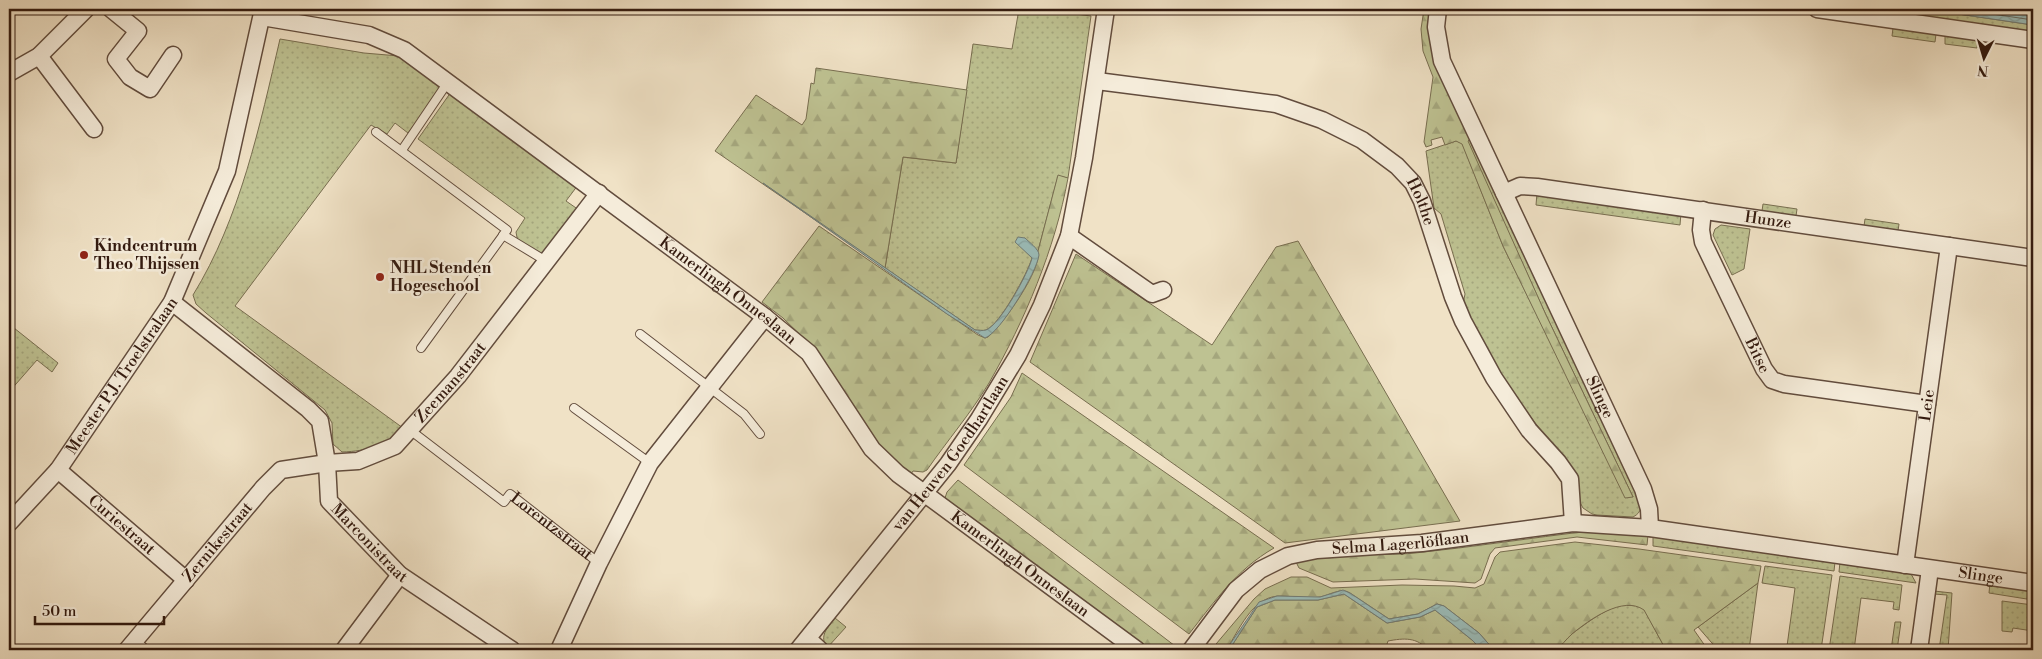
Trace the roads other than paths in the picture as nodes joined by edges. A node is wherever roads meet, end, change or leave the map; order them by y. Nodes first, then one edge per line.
1 (86, 9) edge
2 (111, 9) edge
3 (1106, 9) edge
4 (1438, 9) edge
5 (1817, 9) edge
6 (262, 13) edge
7 (2033, 40) edge
8 (173, 55) dead end
9 (39, 56) junction
10 (9, 73) edge
11 (1097, 81) junction
12 (448, 82) junction
13 (94, 129) dead end
14 (376, 132) dead end
15 (402, 150) junction
16 (1504, 193) junction
17 (599, 194) junction
18 (1703, 210) junction
19 (503, 235) junction
20 (1069, 236) junction
21 (1949, 246) junction
22 (2033, 258) edge
23 (547, 262) junction
24 (1163, 290) dead end
25 (172, 302) junction
26 (765, 317) junction
27 (640, 334) dead end
28 (421, 348) dead end
29 (709, 387) junction
30 (1927, 404) junction
31 (574, 408) dead end
32 (410, 430) junction
33 (760, 434) dead end
34 (327, 463) junction
35 (650, 463) junction
36 (58, 470) junction
37 (925, 494) junction
38 (9, 523) edge
39 (1573, 523) junction
40 (1650, 528) junction
41 (599, 563) junction
42 (1905, 565) junction
43 (1930, 569) junction
44 (400, 575) junction
45 (186, 580) junction
46 (2033, 583) edge
47 (803, 645) edge
48 (137, 647) edge
49 (344, 650) edge
50 (512, 650) edge
51 (559, 650) edge
52 (820, 650) edge
53 (1137, 650) edge
54 (1193, 650) edge
55 (1919, 650) edge

1 - 9 street
2 - 8 street
3 - 11 street, van Heuven Goedhartlaan
4 - 16 street, Slinge
5 - 7 street
6 - 12 street, Kamerlingh Onneslaan
6 - 25 street, Meester P.J. Troelstralaan
9 - 10 street
9 - 13 street
11 - 20 street, van Heuven Goedhartlaan
11 - 39 street, Holthe
12 - 15 lane
12 - 17 street, Kamerlingh Onneslaan
14 - 15 lane
15 - 19 lane
16 - 18 street, Hunze
16 - 40 street, Slinge
17 - 23 street, Zeemanstraat
17 - 26 street, Kamerlingh Onneslaan
18 - 21 street, Hunze
18 - 30 street, Bitse
19 - 23 lane
19 - 28 lane
20 - 24 street
20 - 37 street, van Heuven Goedhartlaan
21 - 22 street, Hunze
21 - 30 street, Leie
23 - 32 street, Zeemanstraat
25 - 34 street, Marconistraat
25 - 36 street, Meester P.J. Troelstralaan
26 - 29 street, Lorentzstraat
26 - 37 street, Kamerlingh Onneslaan
27 - 29 lane
29 - 33 lane
29 - 35 street, Lorentzstraat
30 - 42 street, Leie
31 - 35 lane
32 - 34 street, Zeemanstraat
32 - 41 lane, Lorentzstraat
34 - 44 street, Marconistraat
34 - 45 street, Zernikestraat
35 - 41 street, Lorentzstraat
36 - 38 street, Meester P.J. Troelstralaan
36 - 45 street, Curiestraat
37 - 47 street, van Heuven Goedhartlaan
37 - 53 street, Kamerlingh Onneslaan
39 - 40 street, Selma Lagerlöflaan
39 - 54 street, Selma Lagerlöflaan
40 - 42 street, Slinge
41 - 51 street, Lorentzstraat
42 - 43 street, Slinge
43 - 46 street, Slinge
43 - 55 street
44 - 49 street
44 - 50 street, Marconistraat
45 - 48 street, Zernikestraat
47 - 52 street

